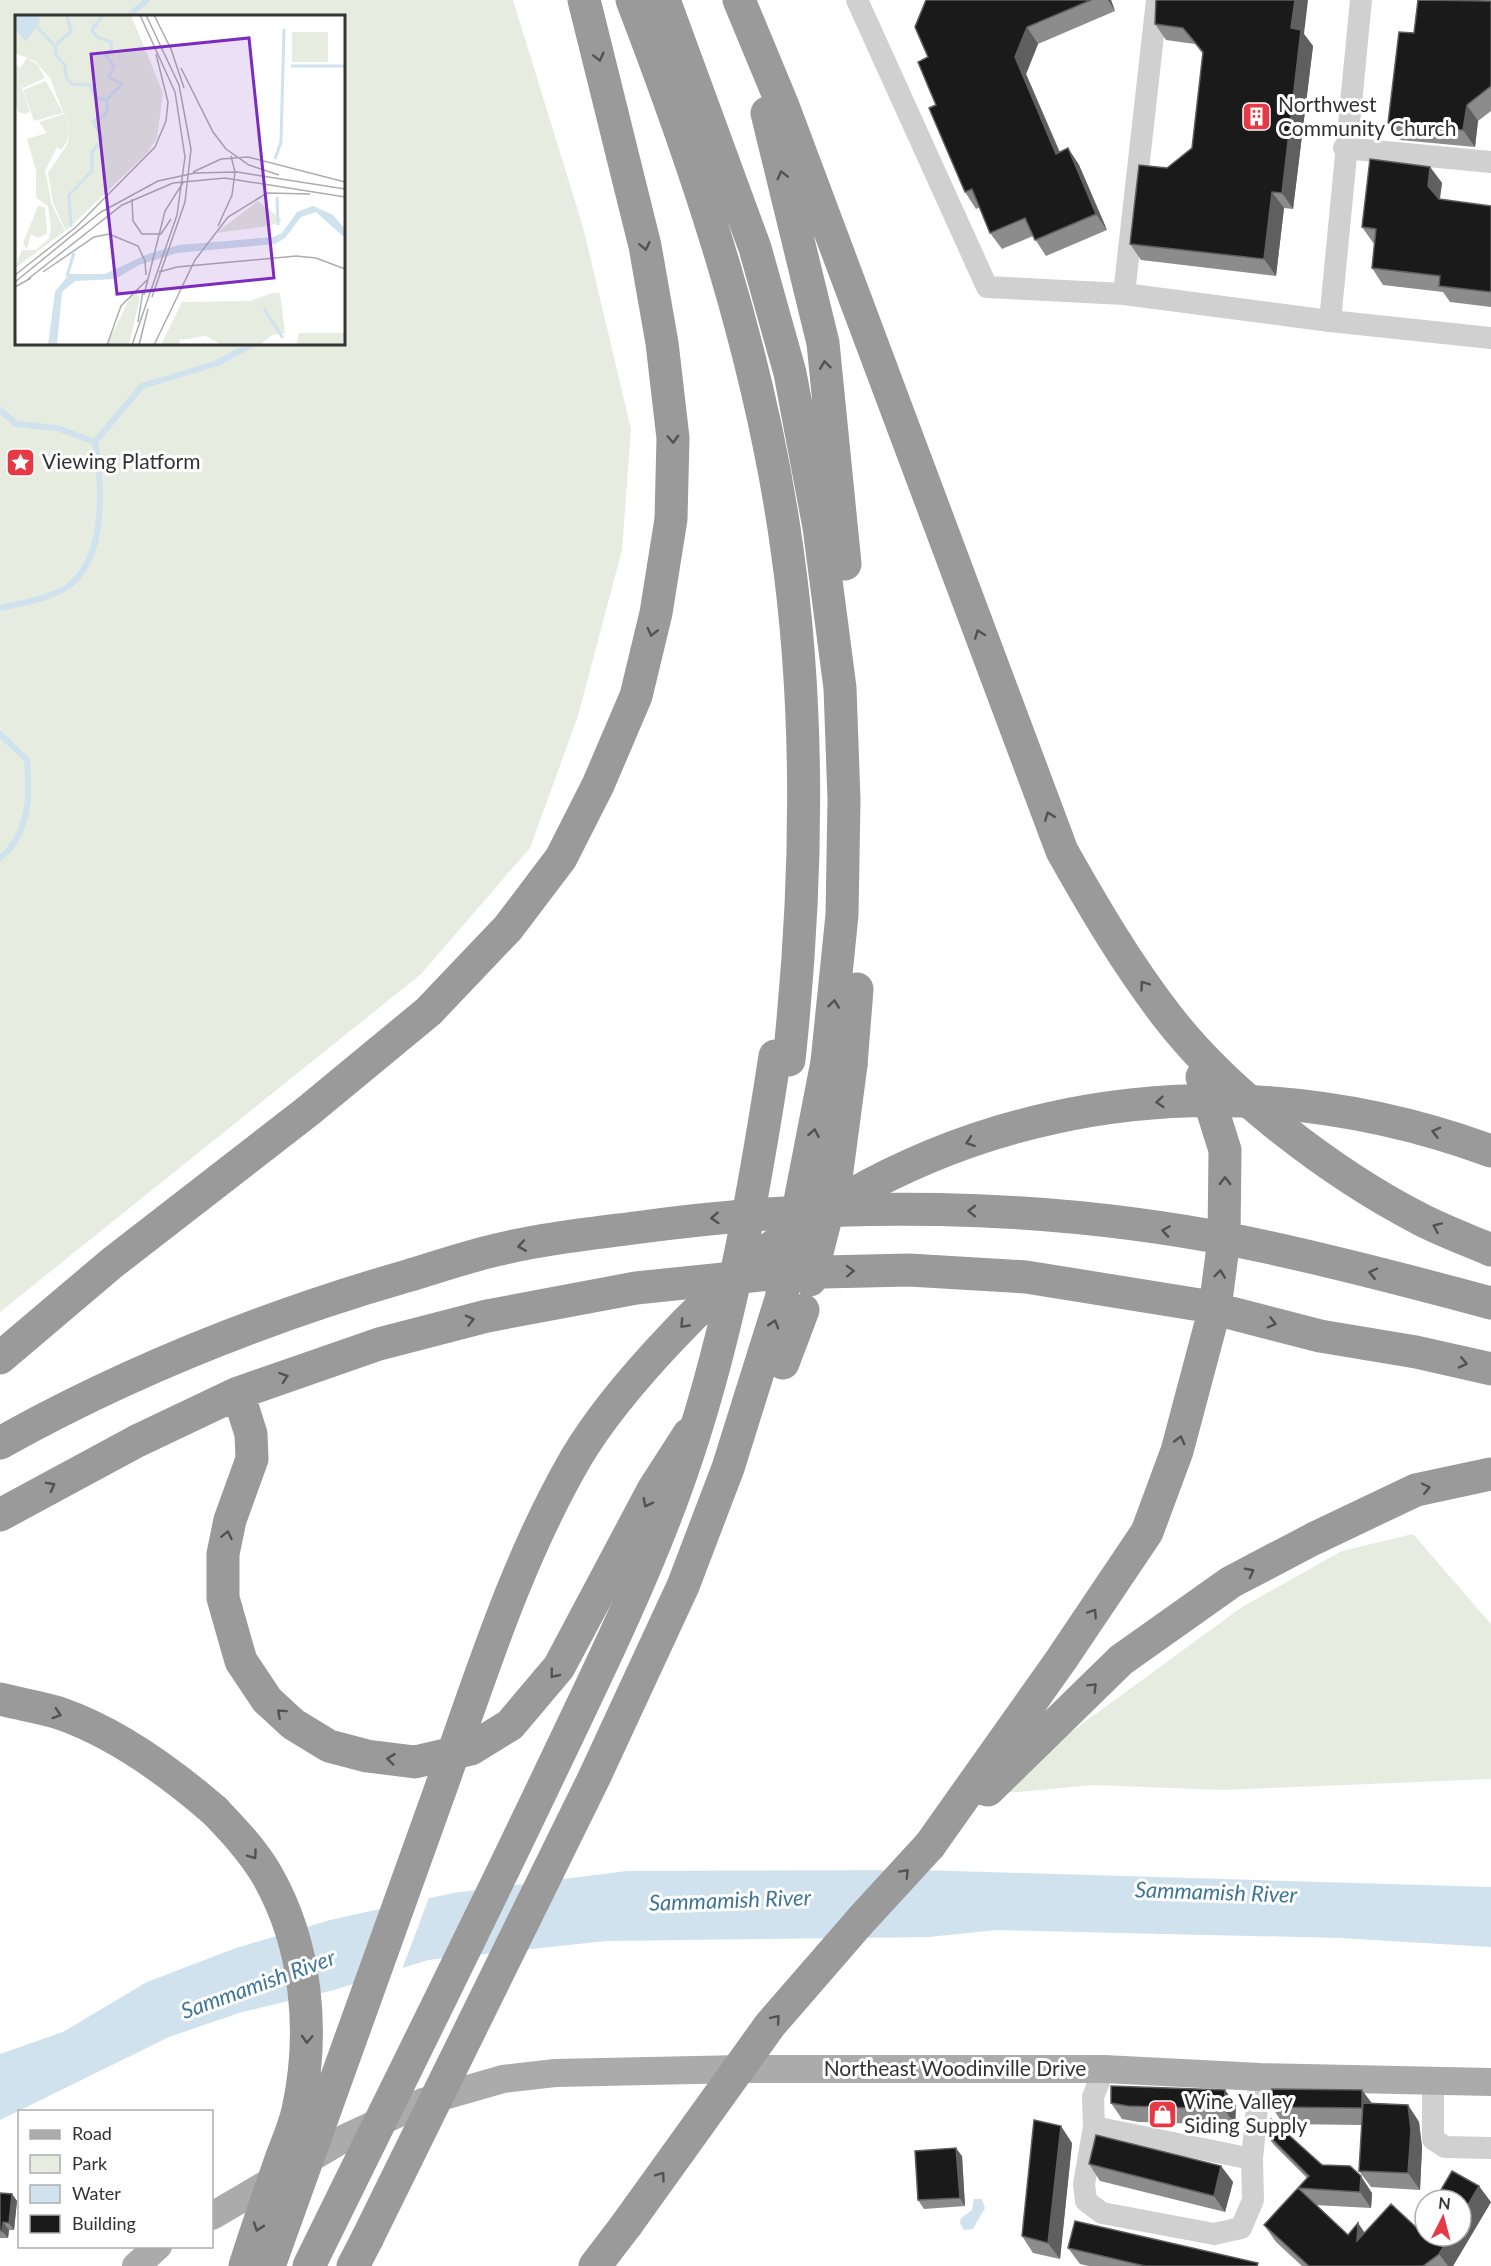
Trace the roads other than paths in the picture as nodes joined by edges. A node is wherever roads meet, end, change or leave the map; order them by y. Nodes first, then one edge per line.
1 (584, 0) edge
2 (613, 0) edge
3 (632, 0) edge
4 (664, 0) edge
5 (683, 0) edge
6 (739, 0) edge
7 (857, 0) edge
8 (1157, 0) edge
9 (1361, 0) edge
10 (1344, 148) junction
11 (1491, 162) edge
12 (1125, 294) junction
13 (1330, 321) junction
14 (1491, 338) edge
15 (848, 591) junction
16 (1168, 1018) junction
17 (782, 1058) junction
18 (839, 1064) junction
19 (1491, 1151) edge
20 (1224, 1239) junction
21 (1491, 1250) edge
22 (1491, 1303) edge
23 (1215, 1308) junction
24 (0, 1358) edge
25 (1491, 1369) edge
26 (238, 1393) junction
27 (700, 1417) junction
28 (0, 1443) edge
29 (1491, 1474) edge
30 (0, 1515) edge
31 (0, 1699) edge
32 (930, 1845) junction
33 (1104, 2069) junction
34 (1260, 2077) junction
35 (1433, 2080) junction
36 (1491, 2082) edge
37 (1094, 2127) junction
38 (1491, 2148) edge
39 (1252, 2159) junction
40 (213, 2215) edge
41 (157, 2248) edge
42 (367, 2254) edge
43 (136, 2266) edge
44 (244, 2266) edge
45 (269, 2266) edge
46 (309, 2266) edge
47 (326, 2266) edge
48 (596, 2266) edge

1 -> 24 highway
2 - 17 highway
3 - 17 highway
18 -> 4 highway
5 - 15 highway
15 -> 6 highway
16 -> 6 highway
7 - 12 lane
8 - 12 lane
9 - 10 lane
10 - 11 lane
10 - 13 lane
12 - 13 lane
13 - 14 lane
15 - 18 highway
20 -> 16 highway
21 -> 16 highway
17 - 27 highway, bridge
17 - 47 highway
42 -> 18 highway, bridge
19 -> 45 highway, bridge
22 -> 20 highway
23 -> 20 highway
20 -> 28 highway
23 -> 25 highway
26 -> 23 highway
32 -> 23 highway
27 -> 26 highway, bridge
30 -> 26 highway
27 - 46 highway, bridge
32 -> 29 highway
31 -> 44 highway, bridge
48 -> 32 highway, bridge
33 - 34 main road, Northeast Woodinville Drive
33 - 37 lane
33 - 40 main road, Northeast Woodinville Drive
34 - 35 main road, Northeast Woodinville Drive
34 - 39 lane
35 - 36 main road, Northeast Woodinville Drive
35 - 38 lane
37 - 39 lane
37 - 39 lane
41 - 43 main road

